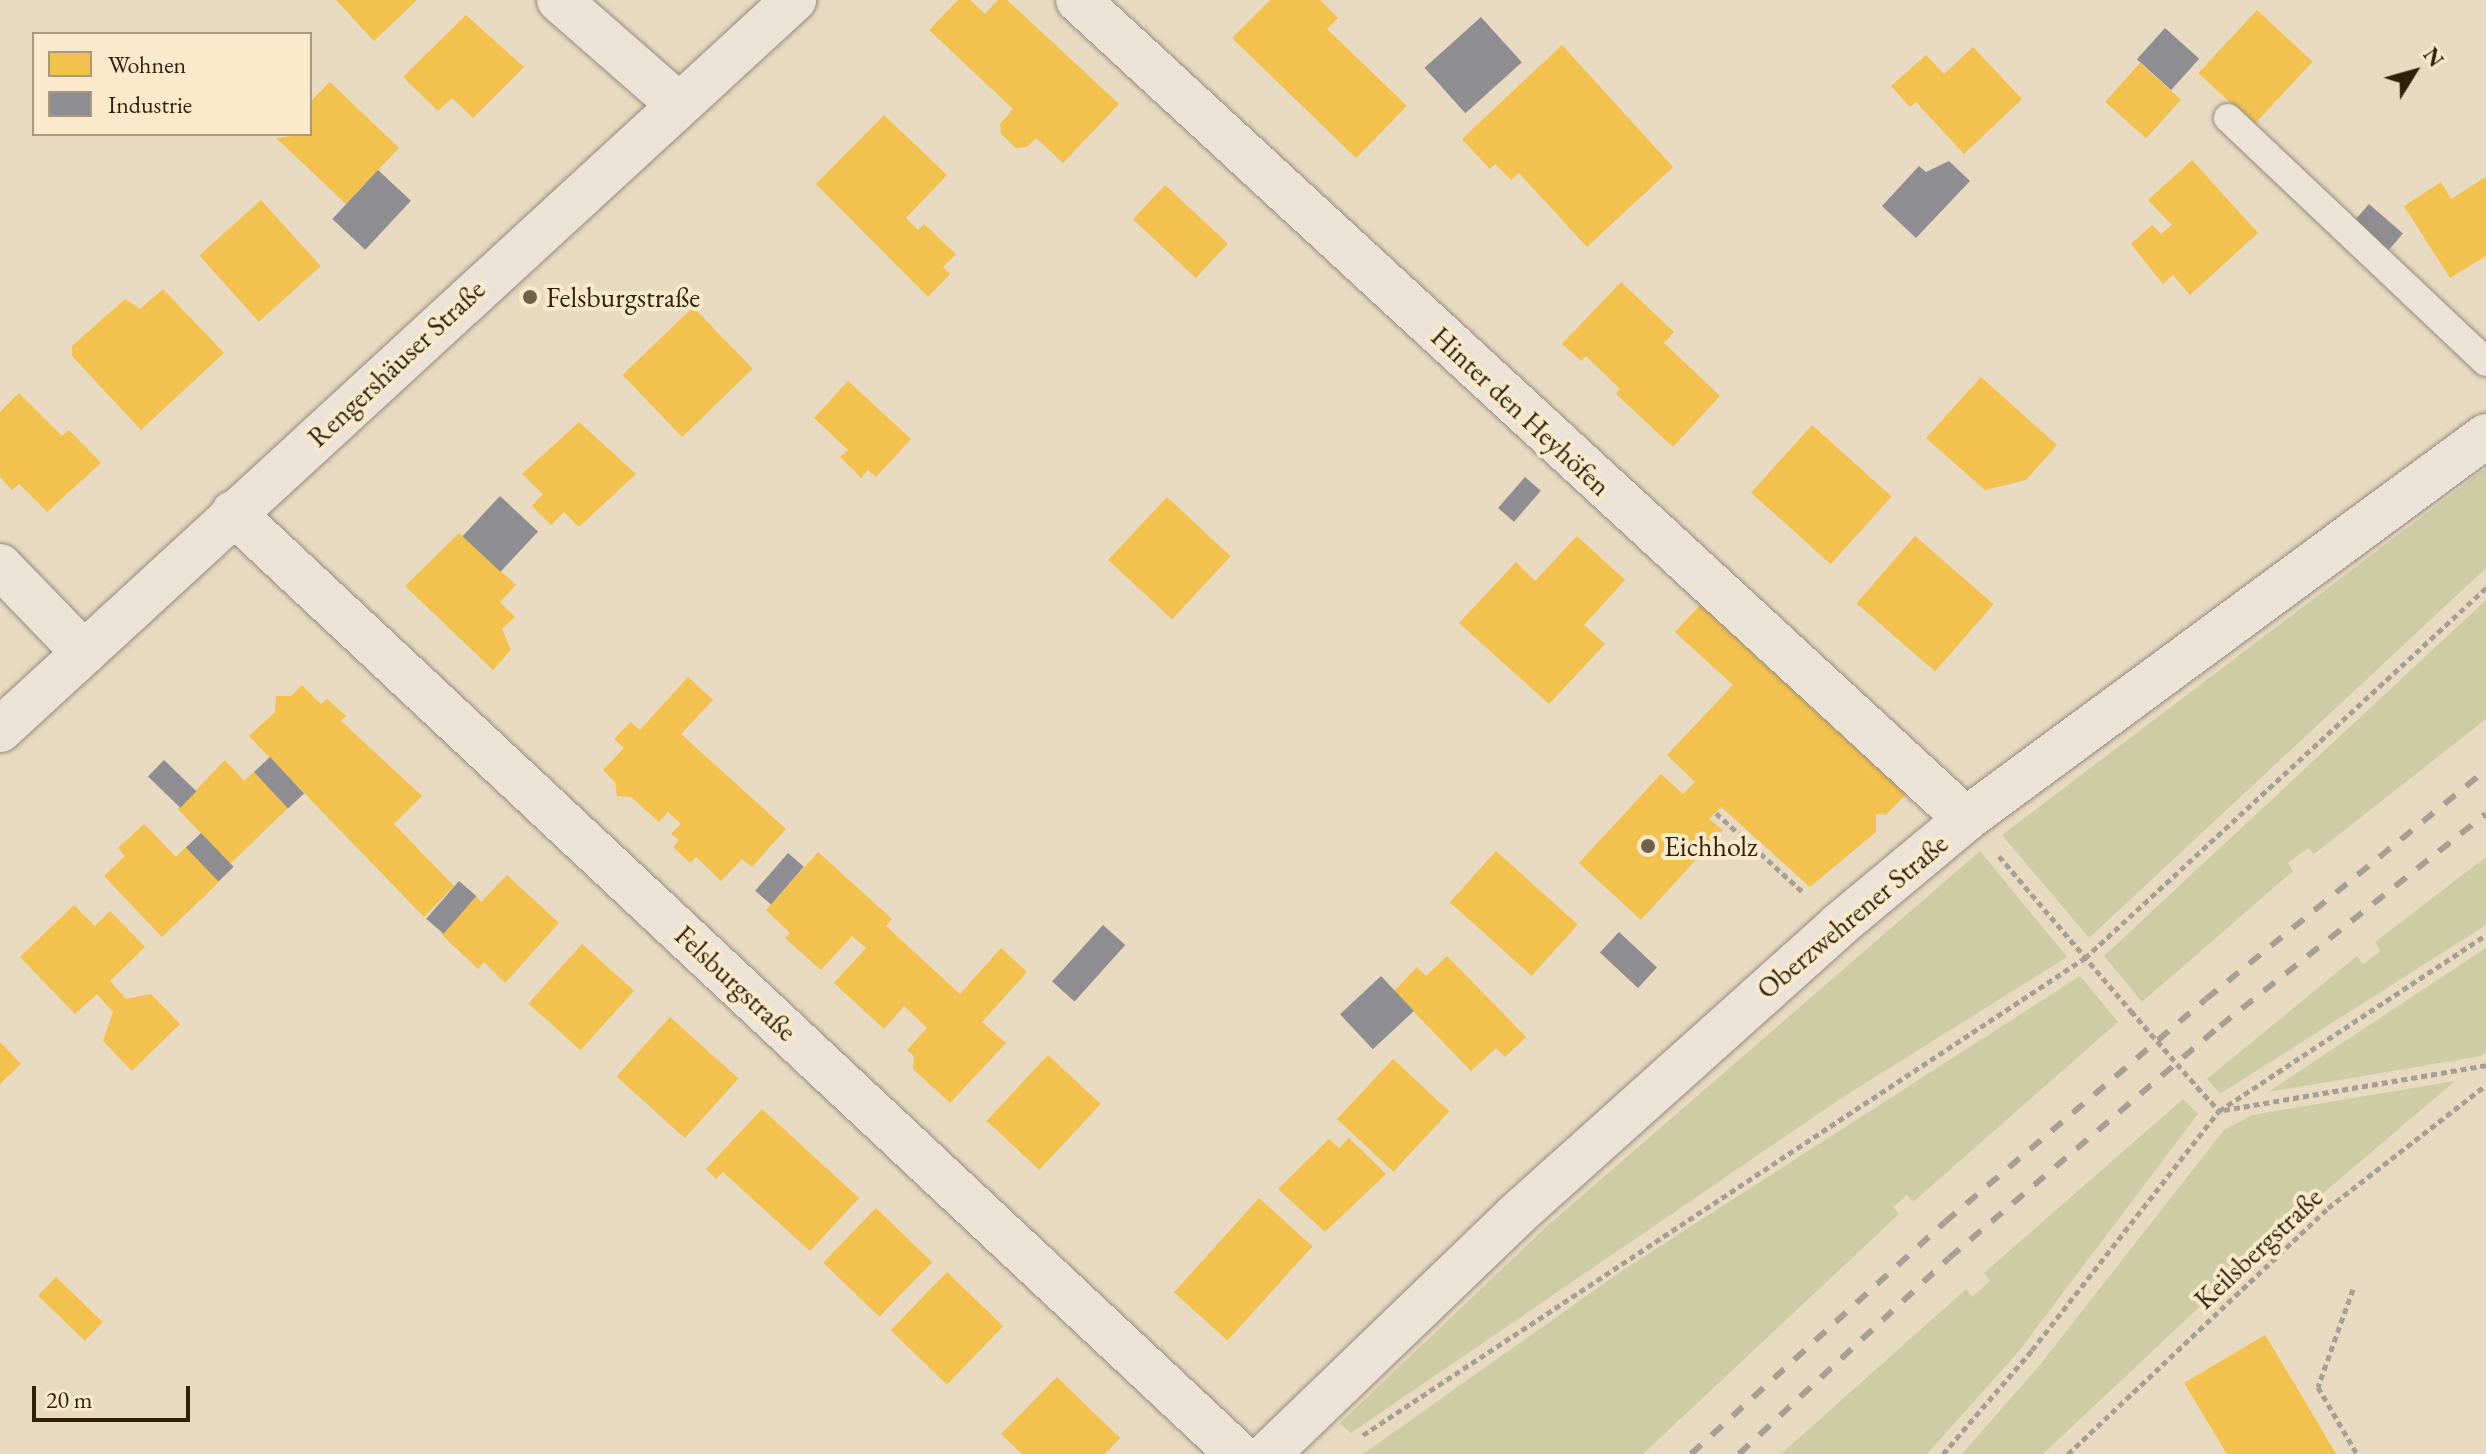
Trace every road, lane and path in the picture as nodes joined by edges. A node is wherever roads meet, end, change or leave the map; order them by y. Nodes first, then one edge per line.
1 (559, 0) edge
2 (794, 0) edge
3 (1078, 0) edge
4 (678, 104) junction
5 (2228, 118) dead end
6 (2486, 362) edge
7 (2486, 436) edge
8 (233, 513) junction
9 (0, 566) edge
10 (2486, 588) edge
11 (84, 653) junction
12 (0, 730) edge
13 (1716, 813) dead end
14 (1966, 819) junction
15 (2001, 859) dead end
16 (1839, 925) junction
17 (2486, 935) edge
18 (2085, 958) junction
19 (2486, 1065) edge
20 (2486, 1085) edge
21 (2219, 1111) junction
22 (2353, 1289) dead end
23 (1303, 1419) junction
24 (1238, 1454) edge
25 (1268, 1454) edge
26 (1943, 1454) edge
27 (2068, 1454) edge
28 (2357, 1454) edge

1 - 4 street
2 - 4 street, Rengershäuser Straße
3 - 14 street, Hinter den Heyhöfen
4 - 8 street, Rengershäuser Straße
5 - 6 lane
7 - 14 street, Oberzwehrener Straße
8 - 11 street, Rengershäuser Straße
8 - 24 street, Felsburgstraße
9 - 11 street
10 - 18 path
11 - 12 street, Rengershäuser Straße
13 - 16 path
14 - 16 street, Oberzwehrener Straße
15 - 18 path
16 - 23 street, Oberzwehrener Straße
17 - 21 path
18 - 21 path, bridge
18 - 23 path
19 - 21 path
20 - 27 path, Keilsbergstraße
21 - 26 path
22 - 28 path
23 - 25 street, Oberzwehrener Straße

